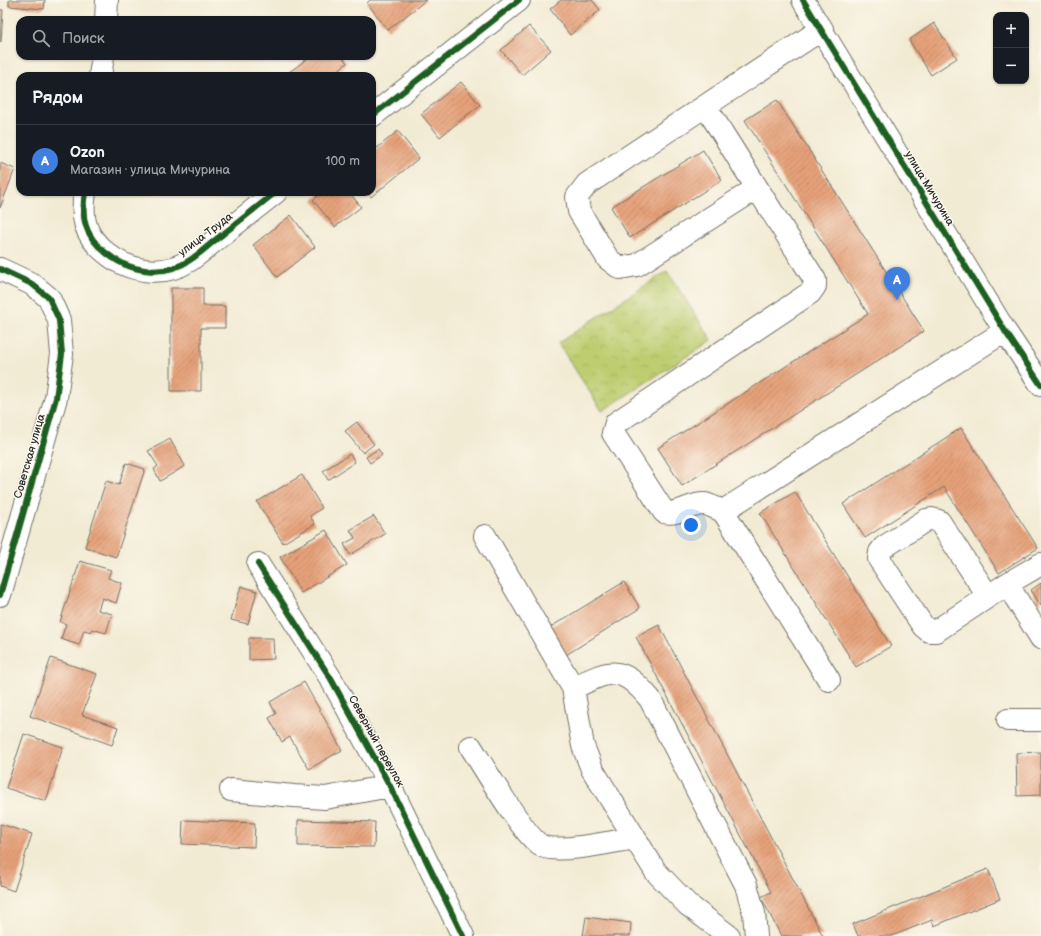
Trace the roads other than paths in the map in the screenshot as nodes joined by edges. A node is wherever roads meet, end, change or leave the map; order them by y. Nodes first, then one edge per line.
1 (107, 0) edge
2 (518, 0) edge
3 (803, 0) edge
4 (106, 16) edge
5 (822, 29) junction
6 (102, 60) edge
7 (101, 72) edge
8 (706, 107) junction
9 (376, 113) edge
10 (757, 188) junction
11 (84, 196) edge
12 (271, 196) edge
13 (0, 269) edge
14 (1005, 331) junction
15 (1041, 385) edge
16 (723, 511) junction
17 (485, 536) dead end
18 (258, 564) dead end
19 (1041, 564) edge
20 (1007, 584) junction
21 (0, 591) edge
22 (988, 596) junction
23 (1041, 638) edge
24 (829, 680) dead end
25 (573, 688) junction
26 (1008, 720) dead end
27 (1041, 720) edge
28 (471, 747) dead end
29 (390, 786) junction
30 (231, 790) dead end
31 (635, 838) junction
32 (462, 936) edge
33 (729, 936) edge
34 (756, 936) edge

1 - 4 street
2 - 9 street
3 - 5 street, улица Мичурина
5 - 8 street
5 - 14 street, улица Мичурина
6 - 7 street
8 - 10 street
8 - 10 street
10 - 16 street
11 - 12 street, улица Труда
13 - 21 street, Советская улица
14 - 15 street, улица Мичурина
14 - 16 street
16 - 24 street
17 - 25 street
18 - 29 street, Северный переулок
19 - 20 street
20 - 22 street
20 - 23 street
22 - 22 street
25 - 31 street
25 - 34 street
26 - 27 street
28 - 31 street
29 - 30 street
29 - 32 street, Северный переулок
31 - 33 street

